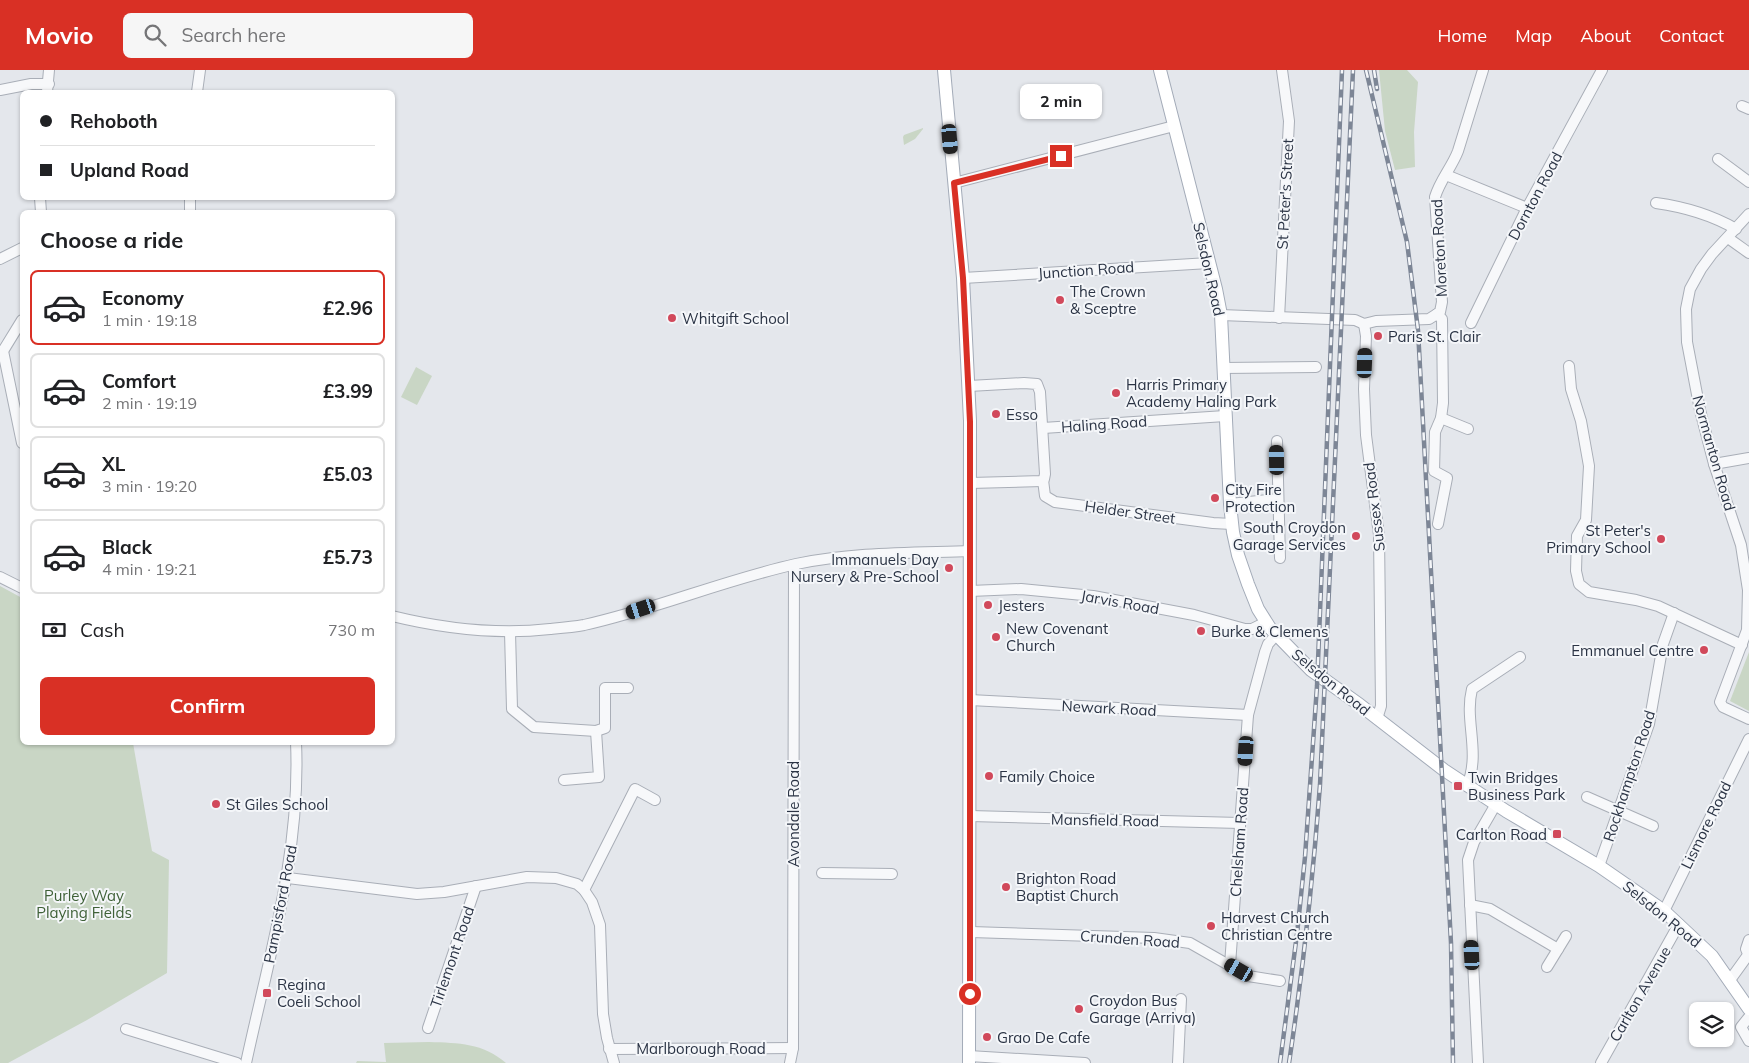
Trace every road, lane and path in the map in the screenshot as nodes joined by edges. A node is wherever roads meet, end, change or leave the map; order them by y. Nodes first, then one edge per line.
1 (49, 70) edge
2 (200, 70) edge
3 (944, 70) edge
4 (1160, 70) edge
5 (1282, 70) edge
6 (1484, 70) edge
7 (1602, 70) edge
8 (48, 88) edge
9 (0, 90) edge
10 (197, 90) edge
11 (1174, 126) junction
12 (1718, 159) dead end
13 (1444, 178) junction
14 (1749, 182) edge
15 (954, 183) junction
16 (1656, 203) dead end
17 (1527, 208) junction
18 (1749, 214) edge
19 (1736, 229) junction
20 (1728, 238) junction
21 (20, 249) edge
22 (1749, 253) edge
23 (0, 259) edge
24 (1209, 263) junction
25 (963, 278) junction
26 (1437, 314) junction
27 (1220, 315) junction
28 (1279, 318) junction
29 (20, 323) edge
30 (1471, 323) dead end
31 (1364, 324) junction
32 (1, 352) edge
33 (1570, 366) dead end
34 (1316, 367) dead end
35 (1223, 368) junction
36 (969, 386) junction
37 (1225, 416) junction
38 (1440, 418) junction
39 (1043, 428) junction
40 (1468, 429) dead end
41 (20, 434) edge
42 (1277, 441) dead end
43 (1749, 458) edge
44 (1714, 464) junction
45 (1043, 480) junction
46 (970, 484) junction
47 (1278, 499) junction
48 (1230, 504) junction
49 (1232, 524) junction
50 (1438, 524) dead end
51 (970, 551) junction
52 (1280, 558) dead end
53 (794, 565) junction
54 (0, 577) edge
55 (20, 587) edge
56 (970, 591) junction
57 (1674, 613) junction
58 (395, 617) edge
59 (1266, 622) junction
60 (510, 632) junction
61 (1276, 634) junction
62 (1742, 645) junction
63 (1520, 657) dead end
64 (628, 688) dead end
65 (970, 700) junction
66 (1248, 715) junction
67 (1377, 719) junction
68 (1749, 719) edge
69 (596, 731) junction
70 (1749, 739) edge
71 (296, 745) edge
72 (564, 780) dead end
73 (1467, 786) junction
74 (1587, 797) dead end
75 (655, 800) dead end
76 (1496, 804) junction
77 (1619, 811) junction
78 (970, 816) junction
79 (1240, 823) junction
80 (1653, 826) dead end
81 (1599, 866) junction
82 (822, 873) dead end
83 (892, 874) dead end
84 (288, 878) junction
85 (476, 886) junction
86 (584, 890) junction
87 (1470, 905) junction
88 (1664, 911) junction
89 (1679, 924) junction
90 (970, 932) junction
91 (1566, 936) dead end
92 (1749, 940) edge
93 (1558, 949) junction
94 (1749, 956) edge
95 (1230, 965) junction
96 (1547, 967) dead end
97 (1730, 980) junction
98 (1280, 981) dead end
99 (1180, 999) dead end
100 (1749, 1009) edge
101 (1749, 1017) edge
102 (428, 1028) dead end
103 (126, 1029) dead end
104 (1749, 1041) edge
105 (793, 1048) junction
106 (610, 1049) junction
107 (969, 1060) edge
108 (237, 1063) edge
109 (246, 1063) edge
110 (614, 1063) edge
111 (790, 1063) edge
112 (1085, 1063) edge
113 (1178, 1063) edge
114 (1478, 1063) edge
115 (1601, 1063) edge

1 - 8 street
2 - 10 street
3 - 15 main road
4 - 11 main road, Selsdon Road
5 - 28 street, St Peter's Street
6 - 13 street, Moreton Road
7 - 17 street, Dornton Road
8 - 9 street
11 - 15 street
11 - 24 main road, Selsdon Road
12 - 14 street
13 - 17 street
13 - 26 street, Moreton Road
15 - 25 main road
16 - 19 street
17 - 30 street, Dornton Road
18 - 19 street, Normanton Road
19 - 20 street, Normanton Road
20 - 22 street
20 - 44 street, Normanton Road
21 - 23 street
24 - 25 street, Junction Road
24 - 27 main road, Selsdon Road
25 - 36 main road
26 - 31 street
26 - 38 street
27 - 28 street
27 - 35 main road, Selsdon Road
28 - 31 street
29 - 32 street
31 - 67 street, Sussex Road
32 - 41 street
33 - 57 street
34 - 35 street
35 - 37 main road, Selsdon Road
36 - 39 street, Haling Road
36 - 46 main road
37 - 39 street, Haling Road
37 - 48 main road, Selsdon Road
38 - 40 street
38 - 50 street
39 - 45 street, Haling Road
42 - 47 street
43 - 44 street
44 - 62 street, Normanton Road
45 - 46 street
45 - 49 street, Helder Street
46 - 51 main road
47 - 48 street
47 - 52 street
48 - 49 main road, Selsdon Road
49 - 59 main road, Selsdon Road
51 - 53 street
51 - 56 main road
53 - 60 street
53 - 105 street, Avondale Road
54 - 55 street
56 - 59 street, Jarvis Road
56 - 65 main road
57 - 62 street
57 - 77 street, Rockhampton Road
58 - 60 street
59 - 61 main road, Selsdon Road
60 - 69 street
61 - 66 street, Chelsham Road
61 - 67 main road, Selsdon Road
62 - 68 street, Normanton Road
63 - 73 street
64 - 69 street
65 - 66 street, Newark Road
65 - 78 main road
66 - 79 street, Chelsham Road
67 - 73 main road, Selsdon Road
69 - 72 street
70 - 88 street, Lismore Road
71 - 84 street, Pampisford Road
73 - 76 main road, Selsdon Road
74 - 77 street
75 - 86 street
76 - 81 main road, Selsdon Road
76 - 87 street
77 - 80 street
77 - 81 street, Rockhampton Road
78 - 79 street, Mansfield Road
78 - 90 main road
79 - 95 street, Chelsham Road
81 - 88 main road, Selsdon Road
82 - 83 street
84 - 85 street
84 - 109 street, Pampisford Road
85 - 86 street
85 - 102 street, Tirlemont Road
86 - 106 street
87 - 93 street
87 - 114 street
88 - 89 main road, Selsdon Road
89 - 97 main road, Selsdon Road
89 - 115 street, Carlton Avenue
90 - 95 street, Crunden Road
90 - 107 main road
91 - 93 street
92 - 94 street
93 - 96 street
94 - 97 street
95 - 98 street, Crunden Road
97 - 100 main road, Selsdon Road
99 - 113 street
101 - 104 street
103 - 108 street
105 - 106 street, Marlborough Road
105 - 111 street, Avondale Road
106 - 110 street
107 - 112 street

